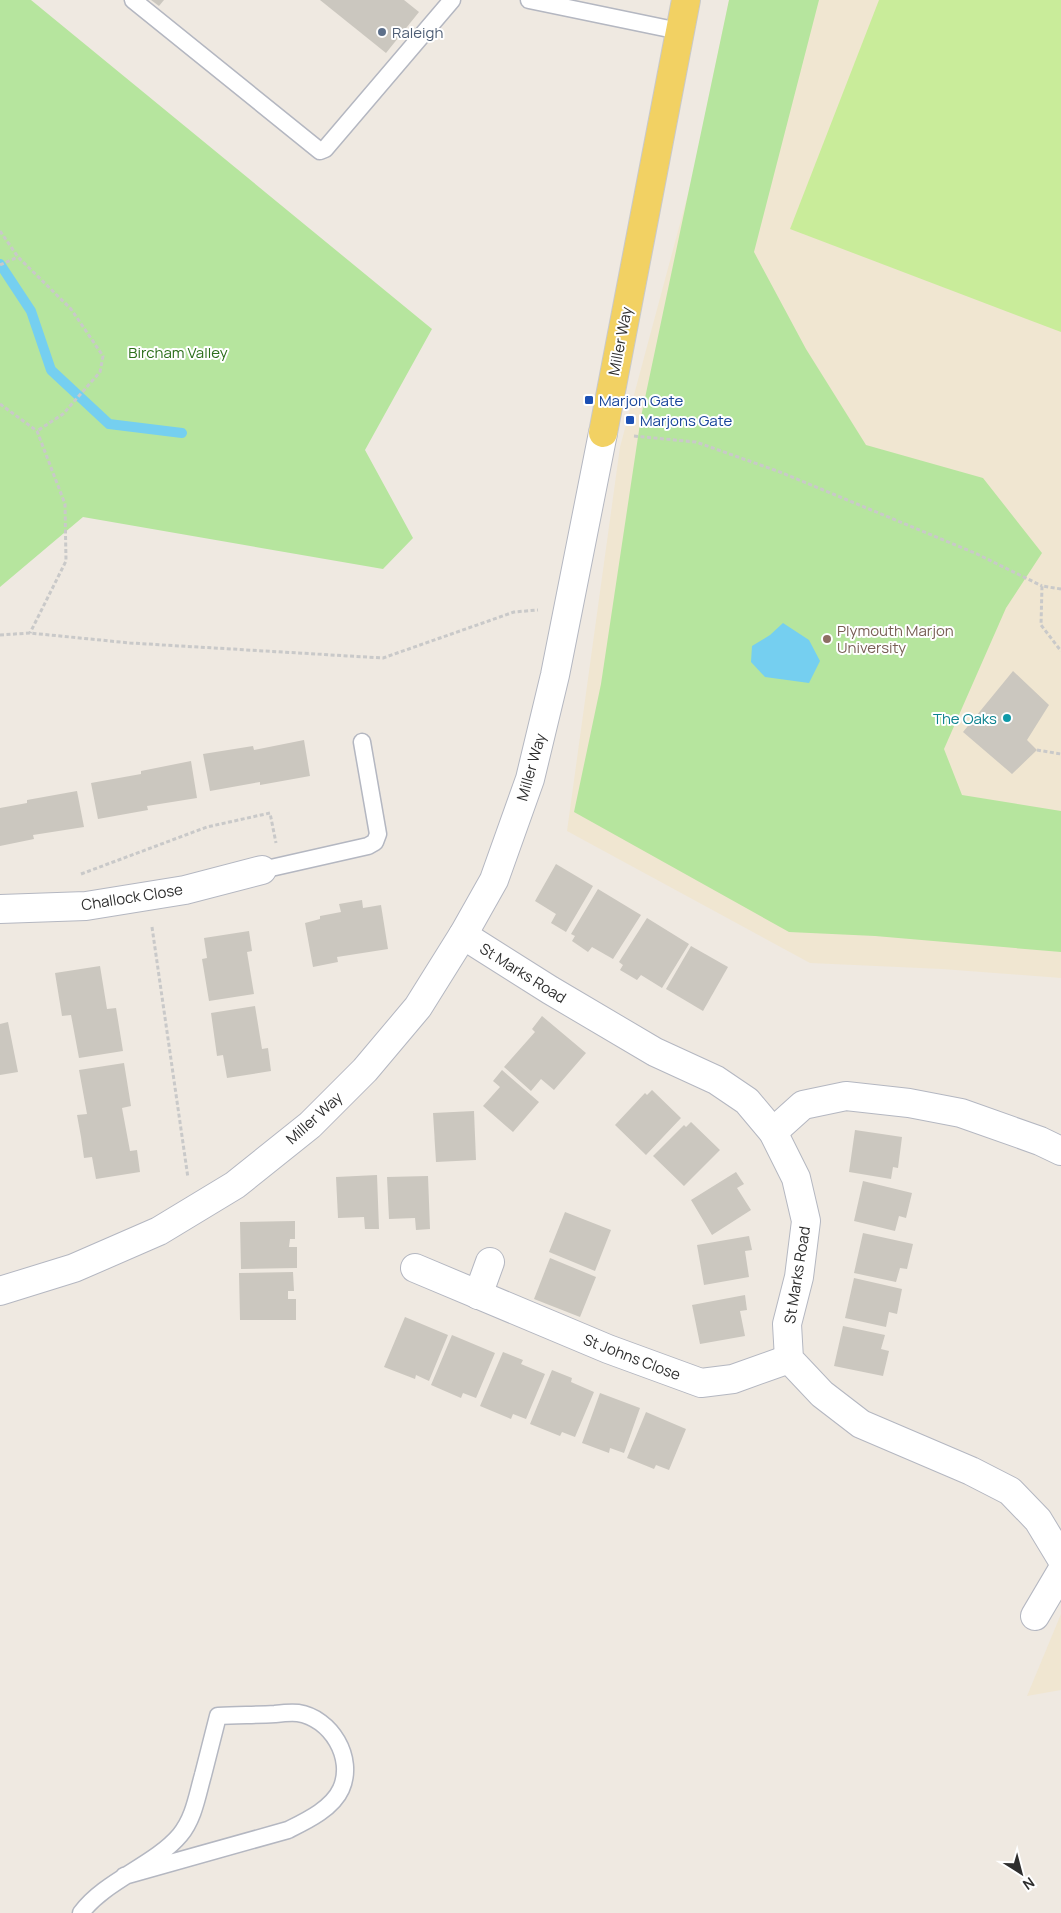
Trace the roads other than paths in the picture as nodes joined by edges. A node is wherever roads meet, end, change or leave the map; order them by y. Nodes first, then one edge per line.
1 (133, 0) edge
2 (452, 0) edge
3 (529, 0) edge
4 (686, 0) edge
5 (679, 32) junction
6 (603, 433) joint
7 (362, 742) dead end
8 (271, 867) joint
9 (0, 909) edge
10 (463, 935) junction
11 (773, 1132) junction
12 (1061, 1150) edge
13 (490, 1262) dead end
14 (415, 1268) dead end
15 (0, 1291) edge
16 (478, 1295) junction
17 (789, 1359) junction
18 (1061, 1558) edge
19 (1061, 1572) edge
20 (1035, 1616) dead end
21 (124, 1876) junction
22 (81, 1913) edge

1 - 2 lane
3 - 5 lane
4 - 5 main road, Miller Way
5 - 6 main road, Miller Way
6 - 10 street, Miller Way
7 - 8 lane
8 - 9 street, Challock Close
10 - 11 street, St Marks Road
10 - 15 street, Miller Way
11 - 12 street
11 - 17 street, St Marks Road
13 - 16 street
14 - 16 street, St Johns Close
16 - 17 street, St Johns Close
17 - 18 street
19 - 20 street
21 - 21 lane
21 - 22 lane

